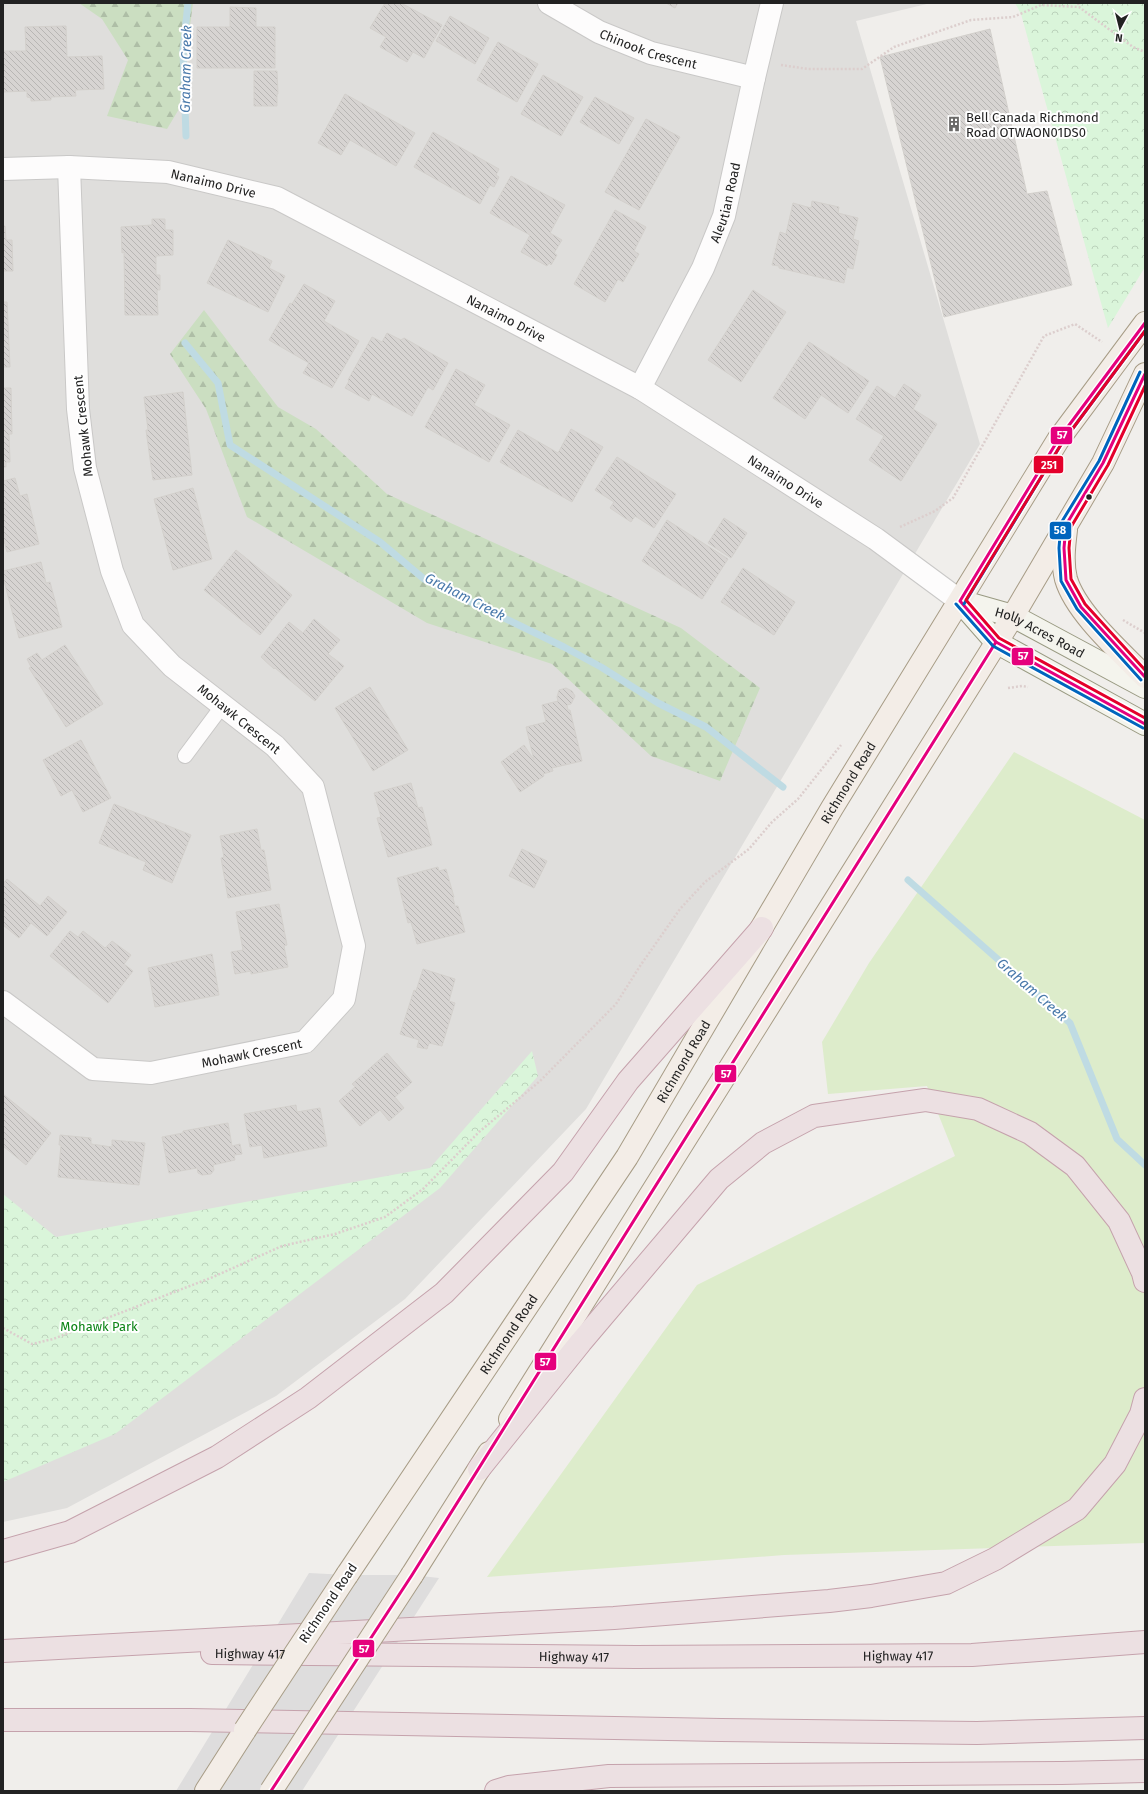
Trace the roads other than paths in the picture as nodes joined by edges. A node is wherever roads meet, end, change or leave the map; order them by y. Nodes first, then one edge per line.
1 (549, 3) edge
2 (772, 3) edge
3 (756, 70) junction
4 (69, 167) junction
5 (3, 169) edge
6 (1145, 322) edge
7 (1145, 374) edge
8 (640, 388) junction
9 (1066, 525) junction
10 (960, 600) junction
11 (1013, 616) junction
12 (996, 642) junction
13 (1145, 677) edge
14 (1145, 687) edge
15 (222, 706) junction
16 (1145, 724) edge
17 (185, 756) dead end
18 (762, 928) junction
19 (3, 1002) edge
20 (1145, 1281) edge
21 (1145, 1399) edge
22 (479, 1469) junction
23 (3, 1551) edge
24 (1145, 1642) edge
25 (3, 1651) edge
26 (3, 1720) edge
27 (1145, 1728) edge
28 (1145, 1771) edge
29 (503, 1789) edge
30 (206, 1791) edge
31 (271, 1791) edge

1 - 3 street, Chinook Crescent
2 - 3 street, Aleutian Road
3 - 8 street, Aleutian Road
4 - 5 street, Nanaimo Drive
4 - 8 street, Nanaimo Drive
4 - 15 street, Mohawk Crescent
6 - 10 main road, Richmond Road
7 - 9 main road
8 - 10 street, Nanaimo Drive
9 - 11 main road
9 - 13 main road
10 - 11 main road, Holly Acres Road
10 - 12 main road, Holly Acres Road
10 - 18 main road, Richmond Road
11 - 12 main road
11 - 14 main road, Holly Acres Road
12 - 16 main road, Holly Acres Road
12 - 22 main road
15 - 17 lane
15 - 19 street, Mohawk Crescent
18 - 23 highway
18 - 30 main road, Richmond Road, bridge
20 - 22 highway
21 - 25 highway
22 - 31 main road, bridge
24 - 25 highway, Highway 417
26 - 27 highway
28 - 29 highway

